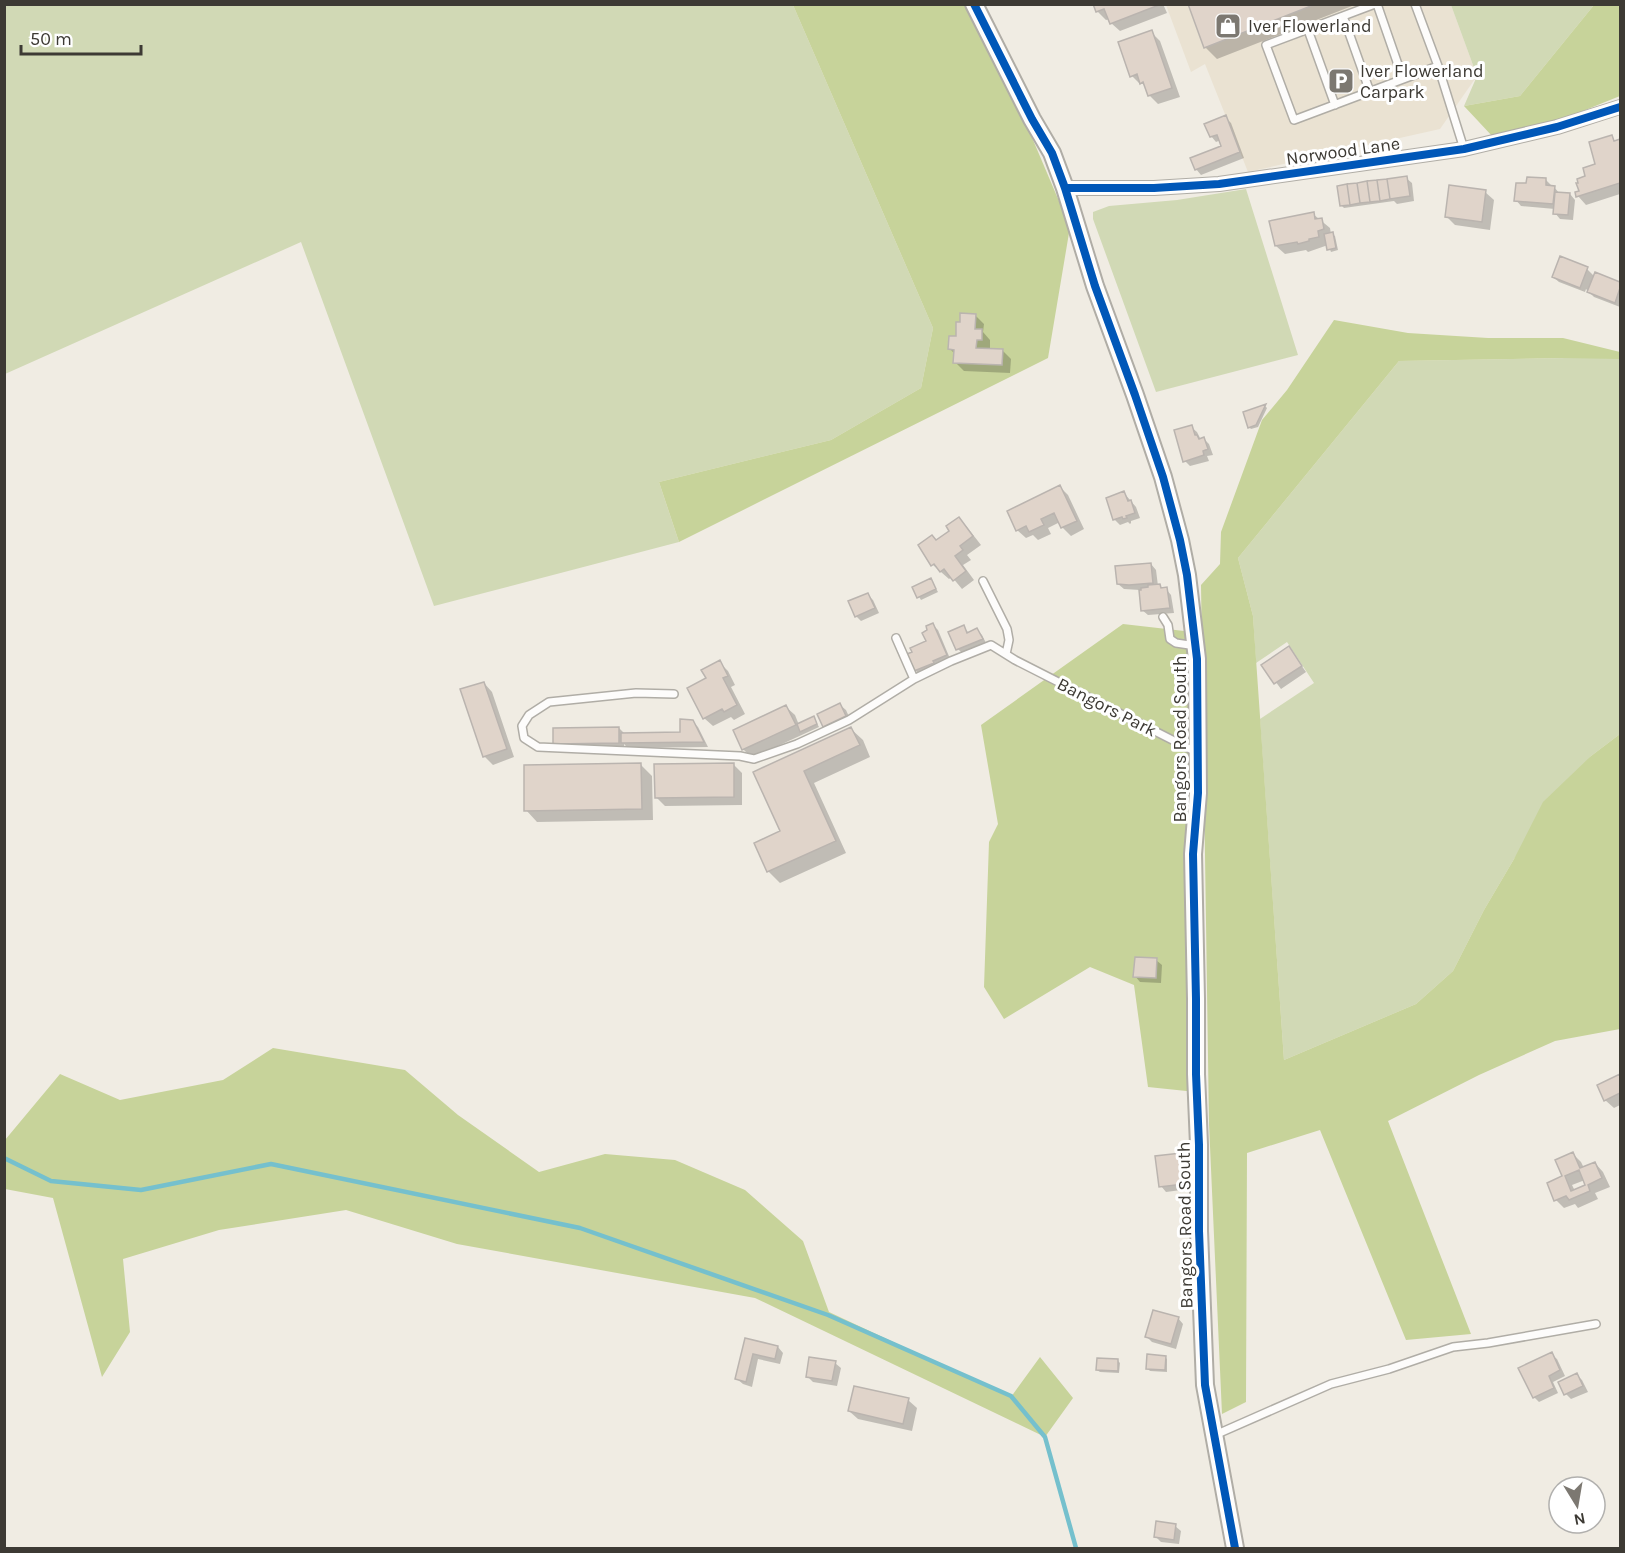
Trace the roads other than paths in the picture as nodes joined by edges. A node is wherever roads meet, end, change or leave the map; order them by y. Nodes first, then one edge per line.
1 (974, 4) edge
2 (1376, 4) edge
3 (1415, 4) edge
4 (1343, 16) junction
5 (1308, 30) junction
6 (1438, 66) junction
7 (1403, 79) junction
8 (1370, 92) junction
9 (1335, 105) junction
10 (1620, 108) edge
11 (1464, 149) junction
12 (1065, 188) junction
13 (983, 581) dead end
14 (1163, 617) dead end
15 (896, 638) dead end
16 (1196, 646) junction
17 (1006, 654) junction
18 (914, 679) junction
19 (674, 694) dead end
20 (1198, 753) junction
21 (1596, 1324) dead end
22 (1215, 1435) junction
23 (1235, 1548) edge

1 - 12 street, Bangors Road South
2 - 4 lane
2 - 7 lane
3 - 6 lane
4 - 5 lane
4 - 8 lane
5 - 9 lane
5 - 9 lane
6 - 7 lane
6 - 11 lane
7 - 8 lane
8 - 9 lane
10 - 11 street, Norwood Lane
11 - 12 street, Norwood Lane
12 - 16 street, Bangors Road South
13 - 17 lane
14 - 16 lane
15 - 18 lane
16 - 20 street, Bangors Road South
17 - 18 lane
17 - 20 lane, Bangors Park
18 - 19 lane
20 - 22 street, Bangors Road South
21 - 22 lane
22 - 23 street, Bangors Road South

